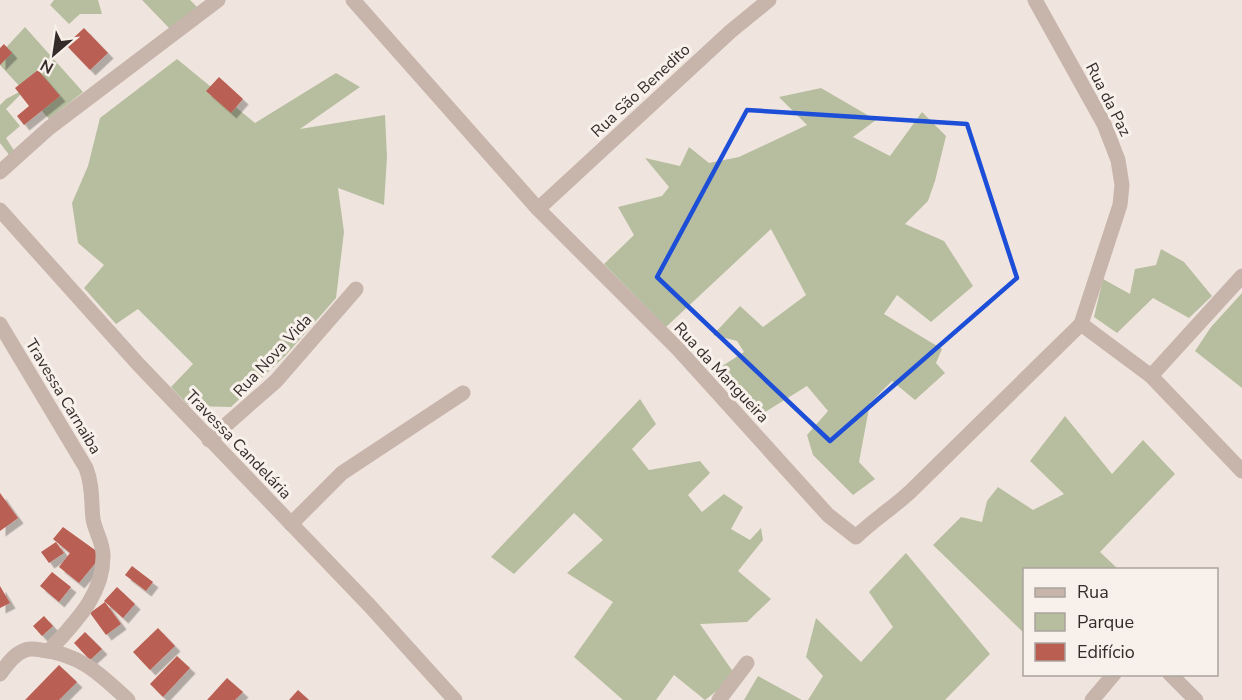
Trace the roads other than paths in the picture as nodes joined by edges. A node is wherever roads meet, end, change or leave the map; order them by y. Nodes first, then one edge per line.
1 (218, 0) edge
2 (353, 0) edge
3 (769, 0) edge
4 (1035, 0) edge
5 (0, 172) edge
6 (538, 209) junction
7 (0, 210) edge
8 (1242, 276) edge
9 (356, 289) dead end
10 (0, 324) edge
11 (1081, 324) junction
12 (1151, 376) junction
13 (463, 393) dead end
14 (209, 440) junction
15 (1242, 471) edge
16 (291, 524) junction
17 (49, 651) junction
18 (747, 663) dead end
19 (0, 674) edge
20 (1113, 676) edge
21 (1171, 676) edge
22 (128, 700) edge
23 (455, 700) edge
24 (718, 700) edge
25 (1092, 700) edge
26 (1196, 700) edge

1 - 5 street
2 - 6 street, Rua da Mangueira
3 - 6 street, Rua São Benedito
4 - 11 street, Rua da Paz
6 - 11 street, Rua da Mangueira
7 - 14 street, Travessa Candelária
8 - 12 street
9 - 14 street, Rua Nova Vida
10 - 17 street, Travessa Carnaiba
11 - 12 street
12 - 15 street
13 - 16 street
14 - 16 street, Travessa Candelária
16 - 23 street, Travessa Candelária
17 - 19 street
17 - 22 street
18 - 24 street
20 - 25 street
21 - 26 street

